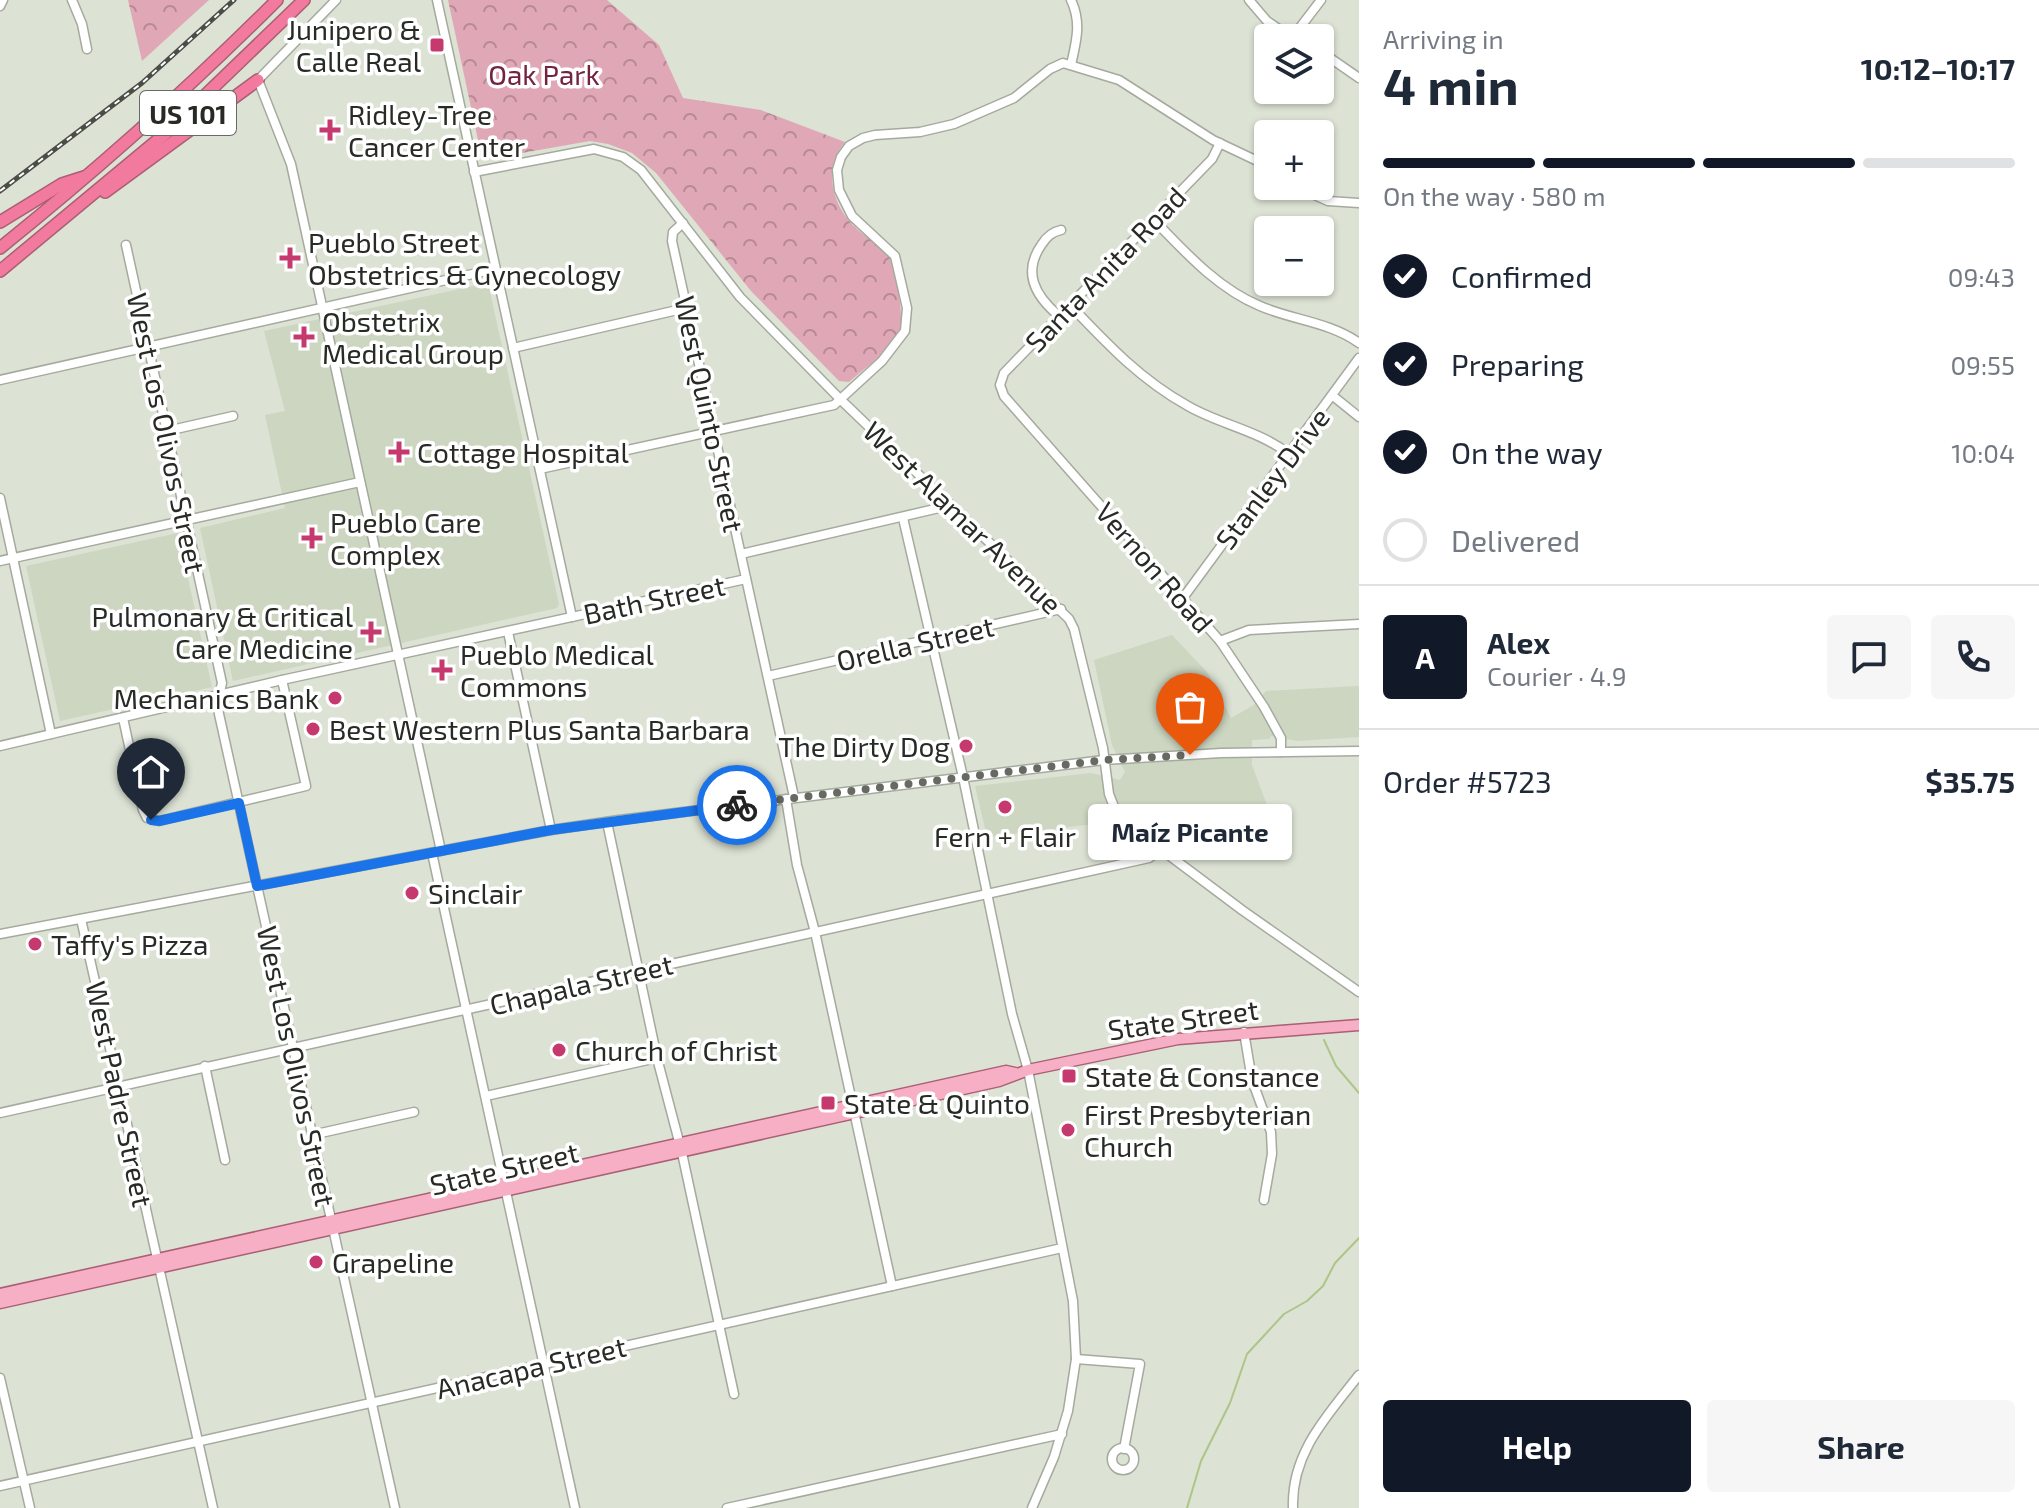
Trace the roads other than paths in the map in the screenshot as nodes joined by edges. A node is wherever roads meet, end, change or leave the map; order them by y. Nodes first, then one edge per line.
1 (3, 0) edge
2 (72, 0) edge
3 (277, 0) edge
4 (304, 0) edge
5 (336, 0) edge
6 (437, 0) edge
7 (1071, 0) edge
8 (1249, 0) edge
9 (1321, 0) edge
10 (0, 6) edge
11 (1271, 24) edge
12 (1303, 24) edge
13 (87, 49) dead end
14 (1334, 61) edge
15 (1071, 65) junction
16 (1359, 78) edge
17 (258, 80) junction
18 (1220, 143) junction
19 (1254, 159) edge
20 (474, 172) junction
21 (89, 176) junction
22 (1326, 200) edge
23 (1359, 203) edge
24 (64, 218) junction
25 (1153, 219) junction
26 (0, 222) edge
27 (683, 223) junction
28 (1061, 230) dead end
29 (126, 245) dead end
30 (0, 248) edge
31 (20, 255) junction
32 (495, 269) junction
33 (0, 271) edge
34 (0, 279) edge
35 (1070, 305) junction
36 (322, 308) junction
37 (686, 308) junction
38 (1059, 316) junction
39 (1359, 343) edge
40 (149, 346) junction
41 (513, 348) junction
42 (1359, 358) edge
43 (0, 380) edge
44 (1004, 396) joint
45 (1333, 396) junction
46 (841, 400) junction
47 (233, 416) dead end
48 (1359, 417) edge
49 (713, 430) junction
50 (167, 431) junction
51 (1289, 454) junction
52 (540, 469) junction
53 (360, 482) junction
54 (0, 498) edge
55 (952, 505) junction
56 (903, 518) junction
57 (186, 520) junction
58 (741, 554) junction
59 (13, 558) junction
60 (0, 561) edge
61 (746, 579) junction
62 (1183, 598) junction
63 (1061, 609) junction
64 (572, 617) junction
65 (1359, 624) edge
66 (508, 632) junction
67 (932, 639) junction
68 (1220, 641) junction
69 (398, 655) junction
70 (768, 676) junction
71 (282, 680) junction
72 (220, 696) junction
73 (123, 718) junction
74 (51, 734) junction
75 (0, 746) edge
76 (1359, 751) edge
77 (1281, 752) junction
78 (1104, 760) junction
79 (963, 777) junction
80 (790, 798) junction
81 (239, 803) junction
82 (607, 822) junction
83 (551, 830) junction
84 (1160, 850) junction
85 (437, 852) junction
86 (257, 886) junction
87 (988, 894) junction
88 (81, 919) junction
89 (815, 932) junction
90 (0, 934) edge
91 (638, 972) junction
92 (1359, 992) edge
93 (466, 1010) junction
94 (1359, 1025) edge
95 (1244, 1032) junction
96 (293, 1047) junction
97 (657, 1058) junction
98 (205, 1066) junction
99 (1028, 1070) junction
100 (119, 1086) junction
101 (486, 1096) junction
102 (853, 1109) junction
103 (414, 1112) dead end
104 (0, 1113) edge
105 (312, 1135) junction
106 (681, 1149) junction
107 (225, 1160) dead end
108 (506, 1187) junction
109 (1264, 1200) dead end
110 (331, 1226) junction
111 (1062, 1248) junction
112 (158, 1264) junction
113 (892, 1286) junction
114 (0, 1294) edge
115 (0, 1303) edge
116 (718, 1325) junction
117 (1076, 1359) junction
118 (545, 1364) junction
119 (1359, 1375) edge
120 (0, 1378) edge
121 (734, 1394) dead end
122 (371, 1402) junction
123 (1062, 1434) junction
124 (198, 1442) junction
125 (1124, 1449) dead end
126 (24, 1481) junction
127 (0, 1486) edge
128 (758, 1505) edge
129 (30, 1508) edge
130 (213, 1508) edge
131 (395, 1508) edge
132 (575, 1508) edge
133 (727, 1508) edge
134 (1032, 1508) edge
135 (1293, 1508) edge

1 - 10 street
2 - 13 street
3 - 21 highway, US 101
4 - 24 highway, US 101
5 - 17 street
6 - 20 street
7 - 15 street
8 - 11 street
9 - 12 street
14 - 16 street
15 - 18 street
15 - 46 street
17 - 24 highway
17 - 36 street
18 - 19 street
18 - 25 street, Santa Anita Road
20 - 27 street, West Alamar Avenue
20 - 32 street
21 - 26 highway
21 - 30 highway, US 101
22 - 23 street
24 - 31 highway, US 101
25 - 35 street, Santa Anita Road
25 - 39 street
27 - 37 street, West Quinto Street
27 - 46 street, West Alamar Avenue
28 - 38 street
29 - 40 street, West Los Olivos Street
31 - 33 highway, US 101
31 - 34 highway
32 - 36 street
32 - 41 street
35 - 38 street, Santa Anita Road
35 - 51 street
36 - 40 street
36 - 53 street
37 - 41 street
37 - 49 street, West Quinto Street
38 - 44 street, Santa Anita Road
40 - 43 street
40 - 50 street, West Los Olivos Street
41 - 52 street
42 - 45 street, Stanley Drive
44 - 62 street, Vernon Road
45 - 48 street
45 - 51 street, Stanley Drive
46 - 49 street
46 - 55 street, West Alamar Avenue
47 - 50 street
49 - 52 street
49 - 58 street, West Quinto Street
50 - 57 street, West Los Olivos Street
51 - 62 street, Stanley Drive
52 - 64 street
53 - 57 street
53 - 69 street
54 - 59 street
55 - 56 street, Bath Street
55 - 63 street, West Alamar Avenue
56 - 58 street, Bath Street
56 - 67 street
57 - 59 street
57 - 72 street, West Los Olivos Street
58 - 61 street, West Quinto Street
59 - 60 street
59 - 74 street
61 - 64 street, Bath Street
61 - 70 street, West Quinto Street
62 - 68 street, Vernon Road
63 - 67 street, Orella Street
63 - 78 street, West Alamar Avenue
64 - 66 street, Bath Street
65 - 68 street
66 - 69 street, Bath Street
66 - 83 street
67 - 70 street, Orella Street
67 - 79 street
68 - 77 street, Vernon Road
69 - 71 street, Bath Street
69 - 85 street
70 - 80 street, West Quinto Street
71 - 72 street, Bath Street
71 - 81 street
72 - 73 street, Bath Street
72 - 81 street, West Los Olivos Street
73 - 74 street, Bath Street
73 - 81 street
74 - 75 street, Bath Street
76 - 77 street
77 - 78 street
78 - 79 street
78 - 84 street, West Alamar Avenue
79 - 80 street
79 - 87 street
80 - 82 street
80 - 89 street, West Quinto Street
81 - 86 street, West Los Olivos Street
82 - 83 street
82 - 91 street
83 - 85 street
84 - 87 street, Chapala Street
84 - 92 street, West Alamar Avenue
85 - 86 street
85 - 93 street
86 - 88 street
86 - 96 street, West Los Olivos Street
87 - 89 street, Chapala Street
87 - 99 street
88 - 90 street
88 - 100 street, West Padre Street
89 - 91 street, Chapala Street
89 - 102 street, West Quinto Street
91 - 93 street, Chapala Street
91 - 97 street
93 - 96 street, Chapala Street
93 - 101 street
94 - 95 main road, State Street
95 - 99 main road, State Street
95 - 109 street
96 - 98 street, Chapala Street
96 - 105 street, West Los Olivos Street
97 - 101 street
97 - 106 street
98 - 100 street, Chapala Street
98 - 107 street
99 - 102 main road, State Street
99 - 111 street
100 - 104 street, Chapala Street
100 - 112 street, West Padre Street
101 - 108 street
102 - 106 main road, State Street
102 - 113 street, West Quinto Street
103 - 105 street
105 - 110 street, West Los Olivos Street
106 - 108 main road, State Street
106 - 116 street
108 - 110 main road, State Street
108 - 118 street
110 - 112 main road, State Street
110 - 122 street, West Los Olivos Street
111 - 113 street, Anacapa Street
111 - 117 street
112 - 114 main road, State Street
112 - 115 main road, State Street
112 - 124 street, West Padre Street
113 - 116 street, Anacapa Street
116 - 118 street, Anacapa Street
116 - 121 street
117 - 123 street
117 - 125 street
118 - 122 street, Anacapa Street
118 - 132 street
119 - 135 street
120 - 126 street
122 - 124 street, Anacapa Street
122 - 131 street, West Los Olivos Street
123 - 128 street
123 - 134 street
124 - 126 street, Anacapa Street
124 - 130 street, West Padre Street
126 - 127 street, Anacapa Street
126 - 129 street
128 - 133 street

